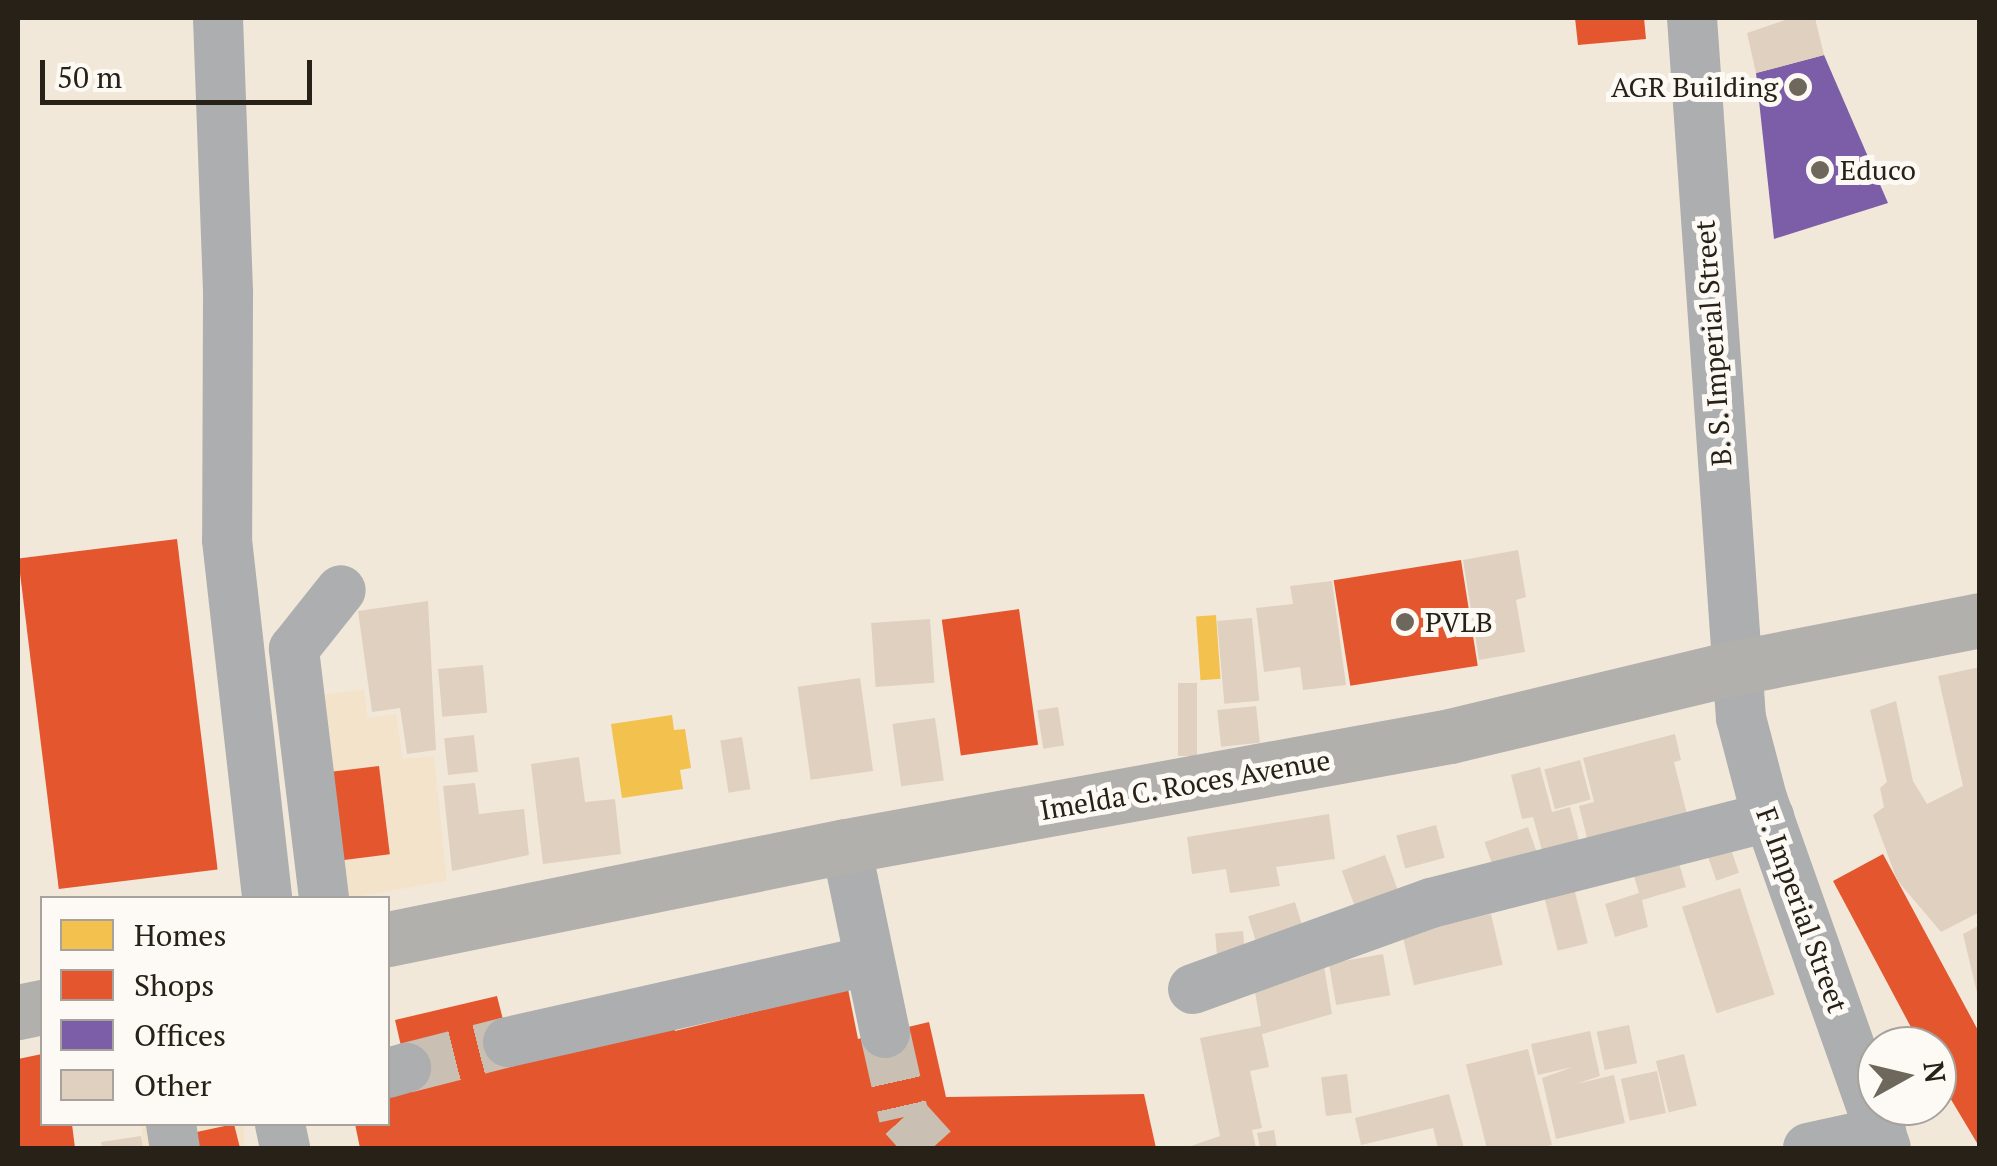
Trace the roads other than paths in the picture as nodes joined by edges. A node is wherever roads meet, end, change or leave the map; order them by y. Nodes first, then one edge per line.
1 (218, 18) edge
2 (1692, 18) edge
3 (340, 590) dead end
4 (1980, 620) edge
5 (1734, 668) junction
6 (1769, 818) junction
7 (846, 846) junction
8 (267, 896) edge
9 (324, 896) edge
10 (390, 939) edge
11 (868, 961) junction
12 (1194, 989) dead end
13 (884, 1033) tunnel mouth
14 (508, 1042) tunnel mouth
15 (1883, 1140) edge
16 (1808, 1148) edge

1 - 8 street
2 - 5 street, B. S. Imperial Street
3 - 9 street
4 - 5 main road, Imelda C. Roces Avenue
5 - 6 street, F. Imperial Street
5 - 7 main road, Imelda C. Roces Avenue
6 - 12 street
6 - 15 street, F. Imperial Street
7 - 10 main road, Imelda C. Roces Avenue
7 - 11 street
11 - 13 street
11 - 14 street
15 - 16 street

